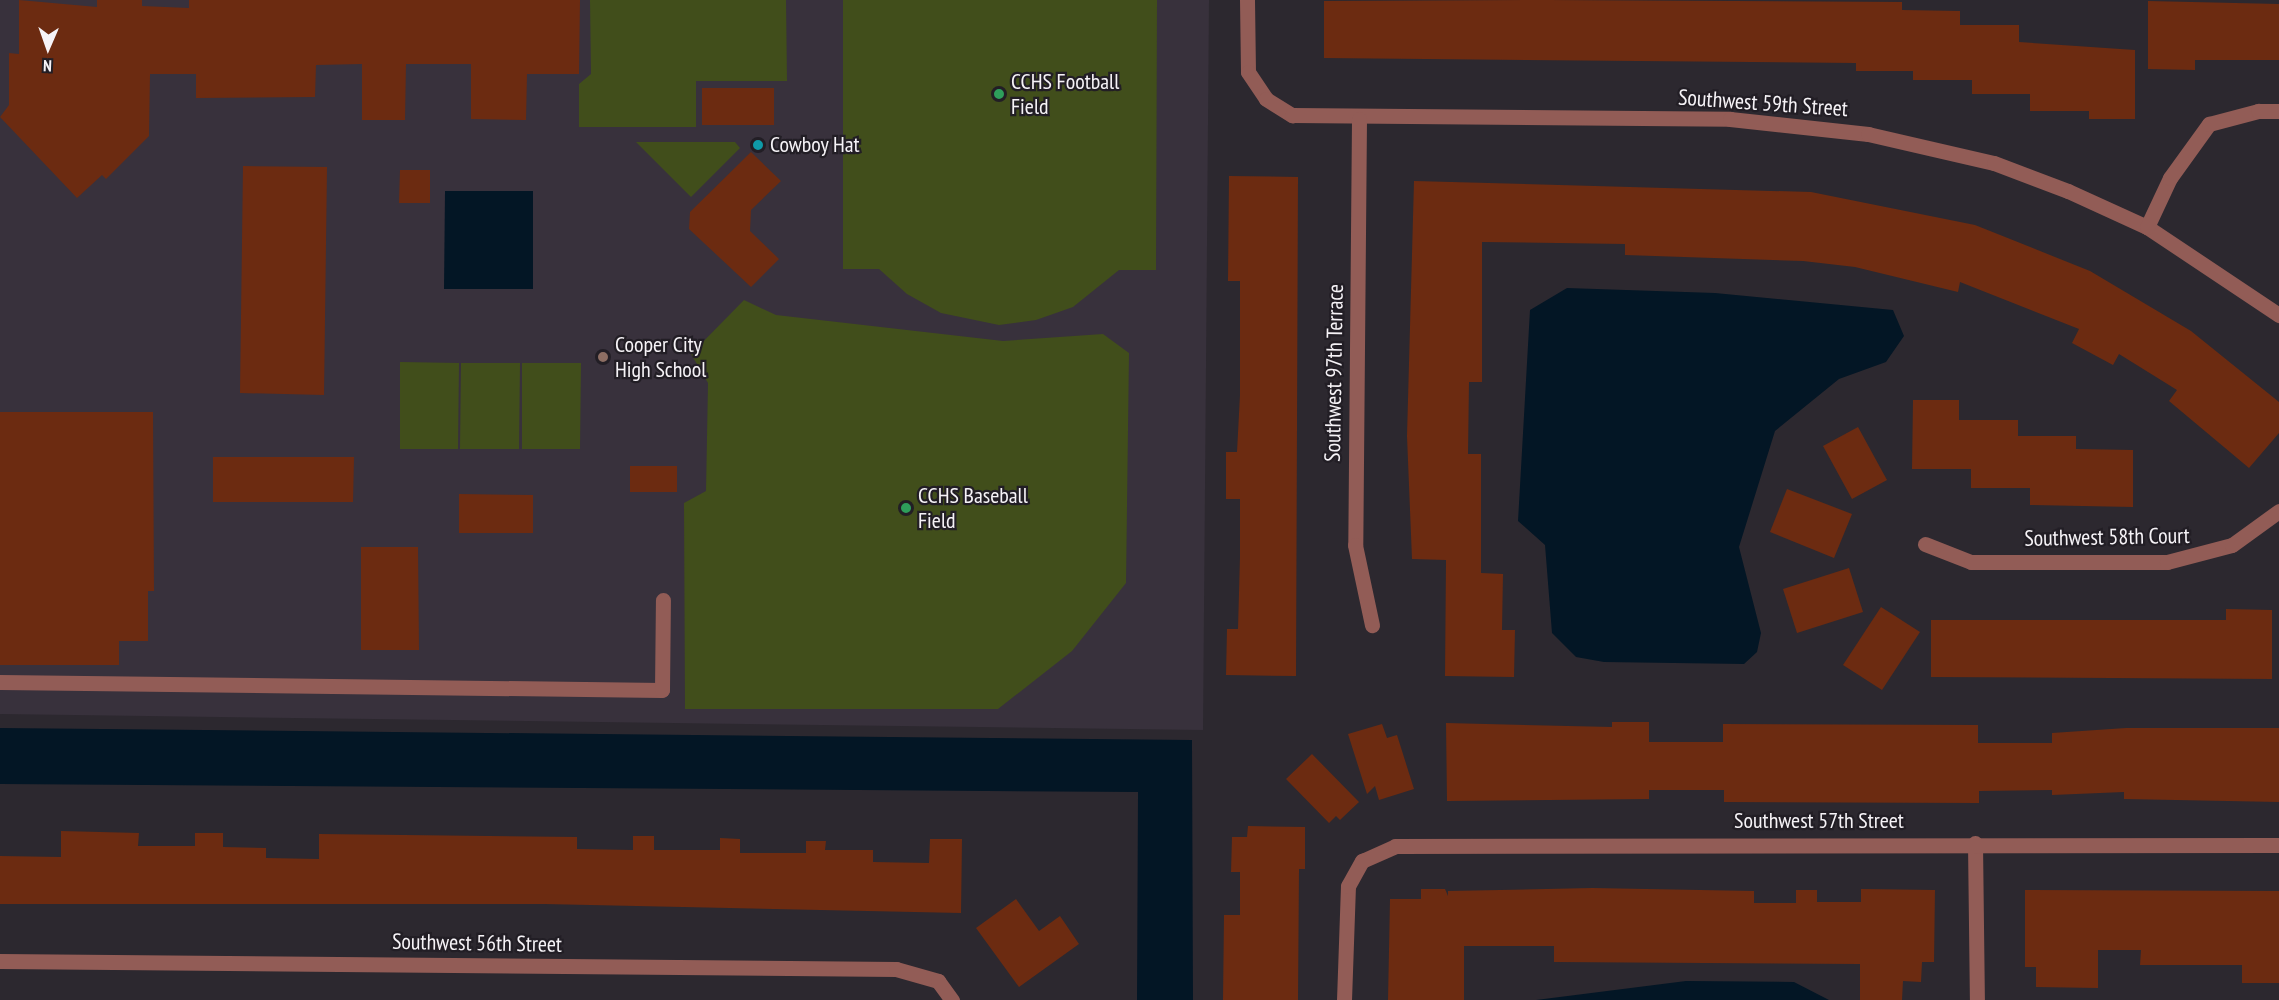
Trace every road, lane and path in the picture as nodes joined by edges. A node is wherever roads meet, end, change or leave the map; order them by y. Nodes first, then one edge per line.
1 (1247, 0) edge
2 (2279, 111) edge
3 (1359, 119) junction
4 (2147, 227) junction
5 (2279, 315) edge
6 (2279, 511) edge
7 (1925, 544) dead end
8 (663, 600) dead end
9 (1372, 625) dead end
10 (0, 682) edge
11 (1975, 843) junction
12 (2279, 845) edge
13 (0, 961) edge
14 (950, 995) edge
15 (1344, 1000) edge
16 (1977, 1000) edge

1 - 3 street, Southwest 59th Street
2 - 4 street
3 - 4 street, Southwest 59th Street
3 - 9 street, Southwest 97th Terrace
4 - 5 street, Southwest 59th Street
6 - 7 street, Southwest 58th Court
8 - 10 street
11 - 12 street, Southwest 57th Street
11 - 15 street, Southwest 57th Street
11 - 16 street
13 - 14 street, Southwest 56th Street

